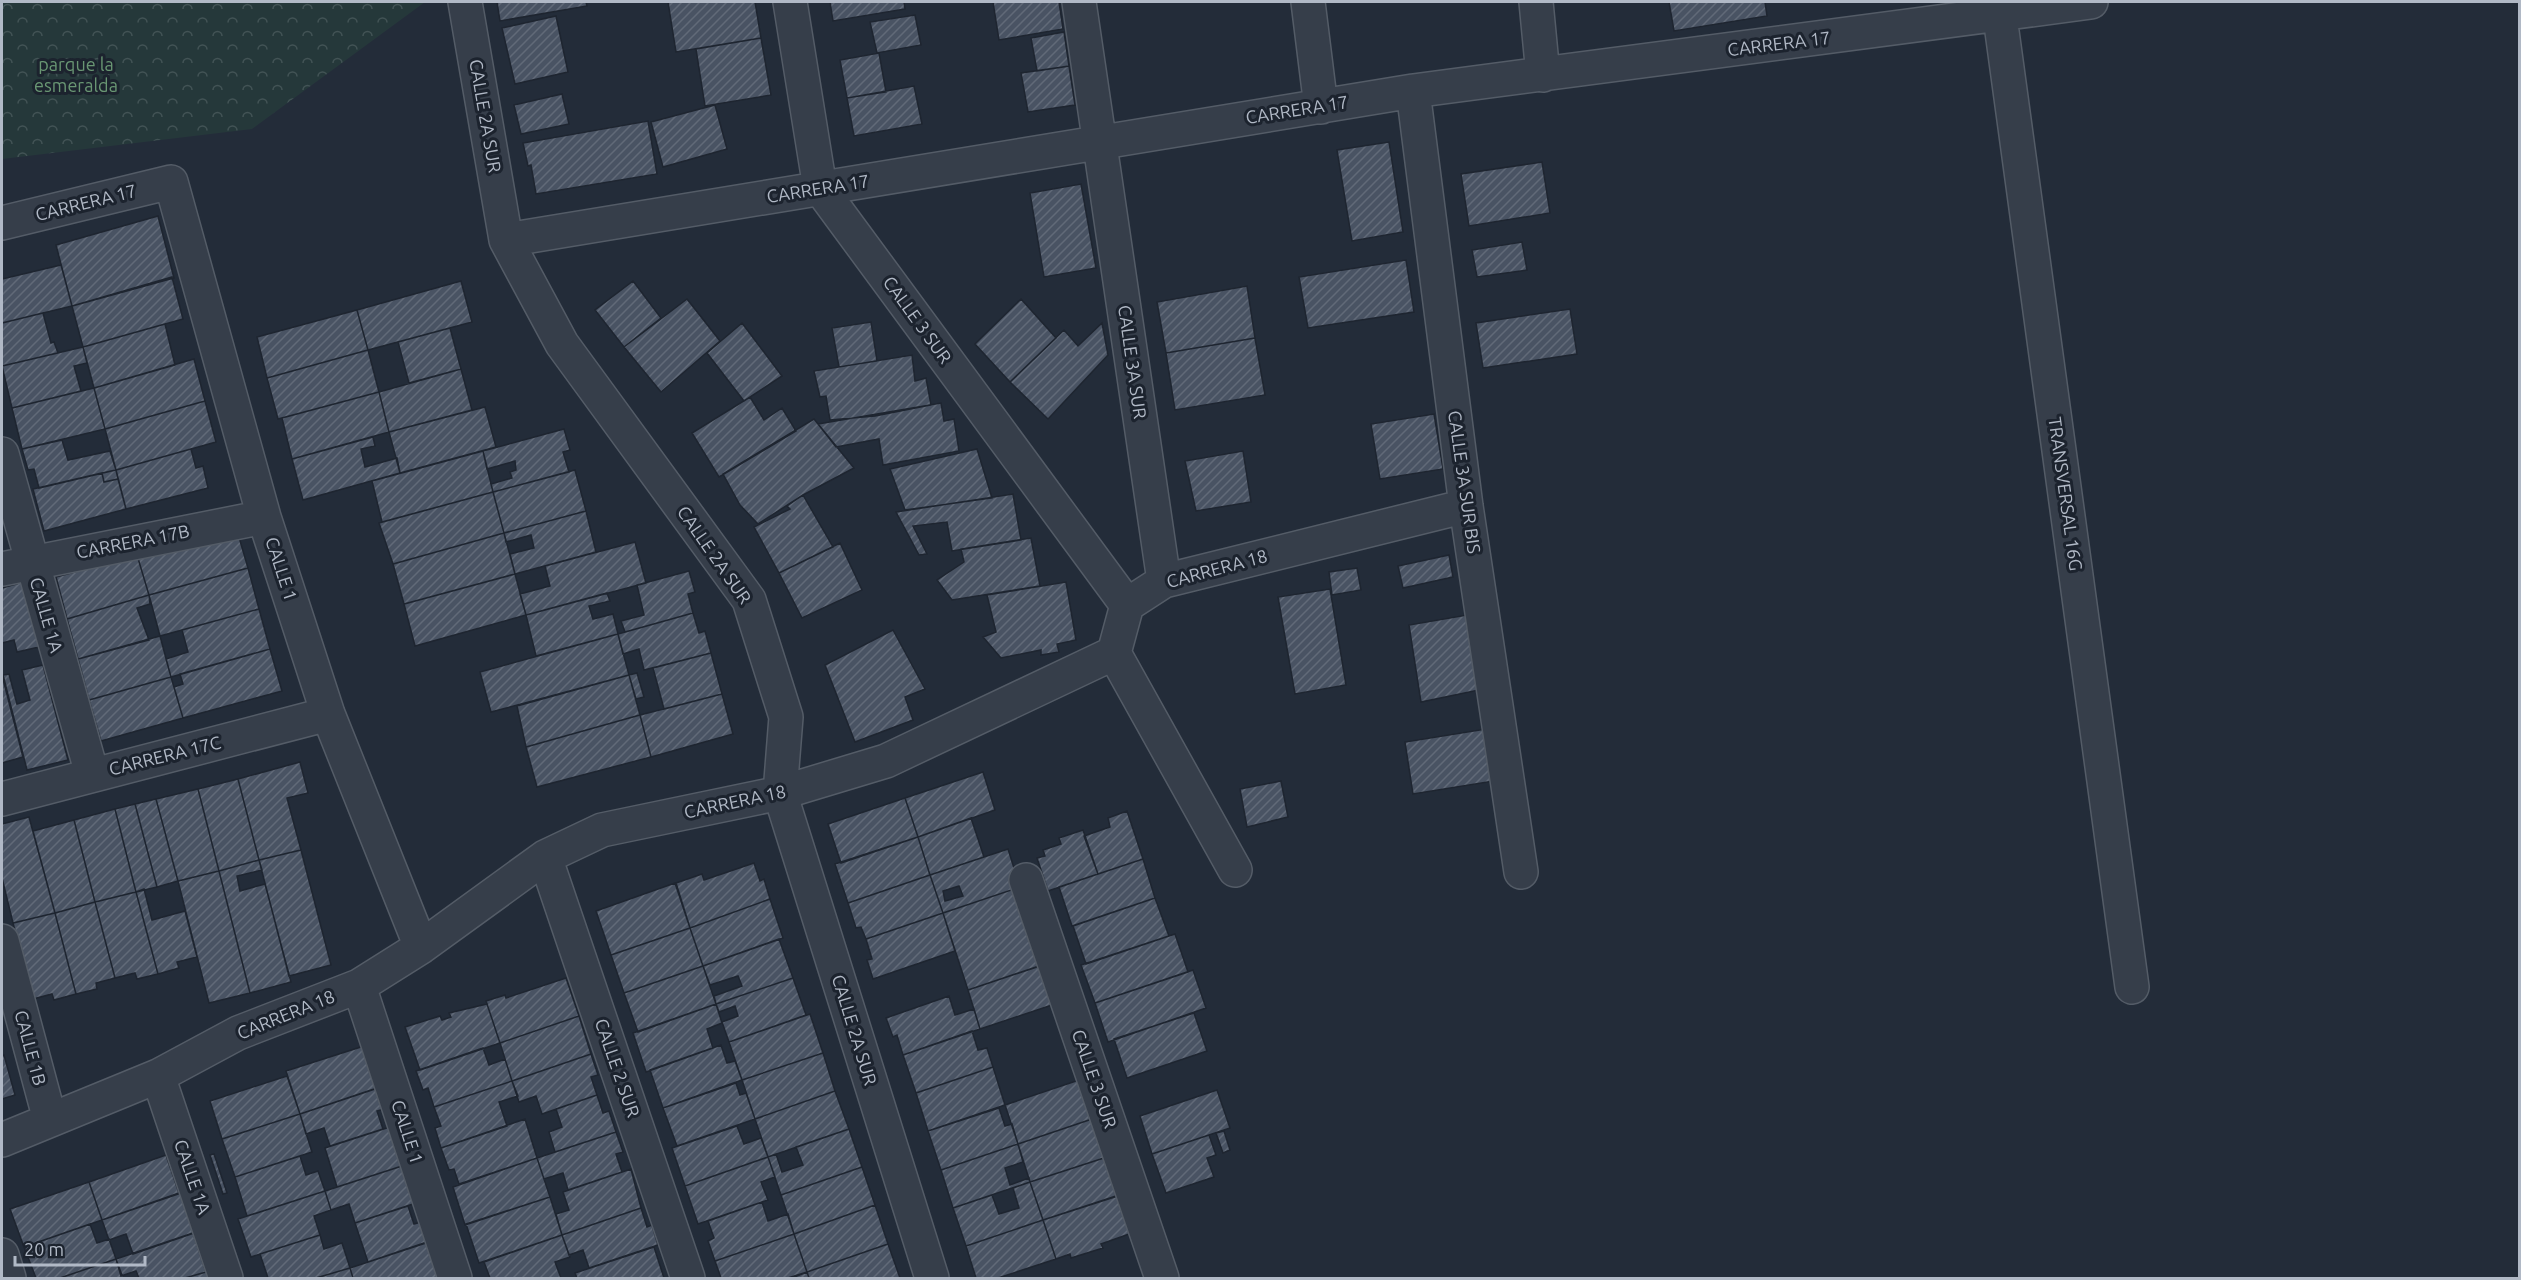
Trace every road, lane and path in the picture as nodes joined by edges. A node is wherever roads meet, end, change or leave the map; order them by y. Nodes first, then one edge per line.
1 (465, 2) edge
2 (790, 2) edge
3 (1079, 2) edge
4 (1308, 2) edge
5 (1536, 2) edge
6 (2091, 2) edge
7 (1999, 8) edge
8 (1543, 75) junction
9 (1413, 91) junction
10 (1321, 106) junction
11 (1101, 142) junction
12 (171, 182) joint
13 (820, 188) junction
14 (2, 223) edge
15 (506, 240) junction
16 (2, 454) edge
17 (1466, 506) junction
18 (264, 517) junction
19 (16, 566) edge
20 (1164, 581) junction
21 (1127, 605) junction
22 (1114, 653) junction
23 (328, 714) junction
24 (92, 774) junction
25 (780, 793) junction
26 (2, 799) edge
27 (545, 857) junction
28 (1235, 870) dead end
29 (1521, 872) dead end
30 (1026, 880) dead end
31 (2, 941) edge
32 (421, 946) junction
33 (359, 986) junction
34 (2132, 987) dead end
35 (158, 1076) junction
36 (50, 1120) junction
37 (2, 1140) edge
38 (2, 1255) edge
39 (9, 1278) edge
40 (226, 1278) edge
41 (455, 1278) edge
42 (688, 1278) edge
43 (932, 1278) edge
44 (1162, 1278) edge

1 - 15 street, CALLE 2A SUR
2 - 13 street, CALLE 3 SUR
3 - 11 street, CALLE 3A SUR
4 - 10 street
5 - 8 street
6 - 7 street, CARRERA 17
7 - 8 street, CARRERA 17
7 - 34 street, TRANSVERSAL 16G
8 - 9 street, CARRERA 17
9 - 10 street, CARRERA 17
9 - 17 street, CALLE 3A SUR BIS
10 - 11 street, CARRERA 17
11 - 13 street, CARRERA 17
11 - 20 street, CALLE 3A SUR
12 - 14 street, CARRERA 17
12 - 18 street, CALLE 1
13 - 15 street, CARRERA 17
13 - 21 street, CALLE 3 SUR
15 - 25 street, CALLE 2A SUR
16 - 19 street, CALLE 1A
17 - 20 street, CARRERA 18
17 - 29 street, CALLE 3A SUR BIS
18 - 19 street, CARRERA 17B
18 - 23 street, CALLE 1
19 - 24 street, CALLE 1A
20 - 21 street, CARRERA 18
21 - 22 street
22 - 25 street, CARRERA 18
22 - 28 street
23 - 24 street, CARRERA 17C
23 - 32 street, CALLE 1
24 - 26 street, CARRERA 17C
25 - 27 street, CARRERA 18
25 - 43 street, CALLE 2A SUR
27 - 32 street, CARRERA 18
27 - 42 street, CALLE 2 SUR
30 - 44 street, CALLE 3 SUR
31 - 36 street, CALLE 1B
32 - 33 street, CARRERA 18
33 - 35 street, CARRERA 18
33 - 41 street, CALLE 1
35 - 36 street, CARRERA 18
35 - 40 street, CALLE 1A
36 - 37 street, CARRERA 18
38 - 39 street

